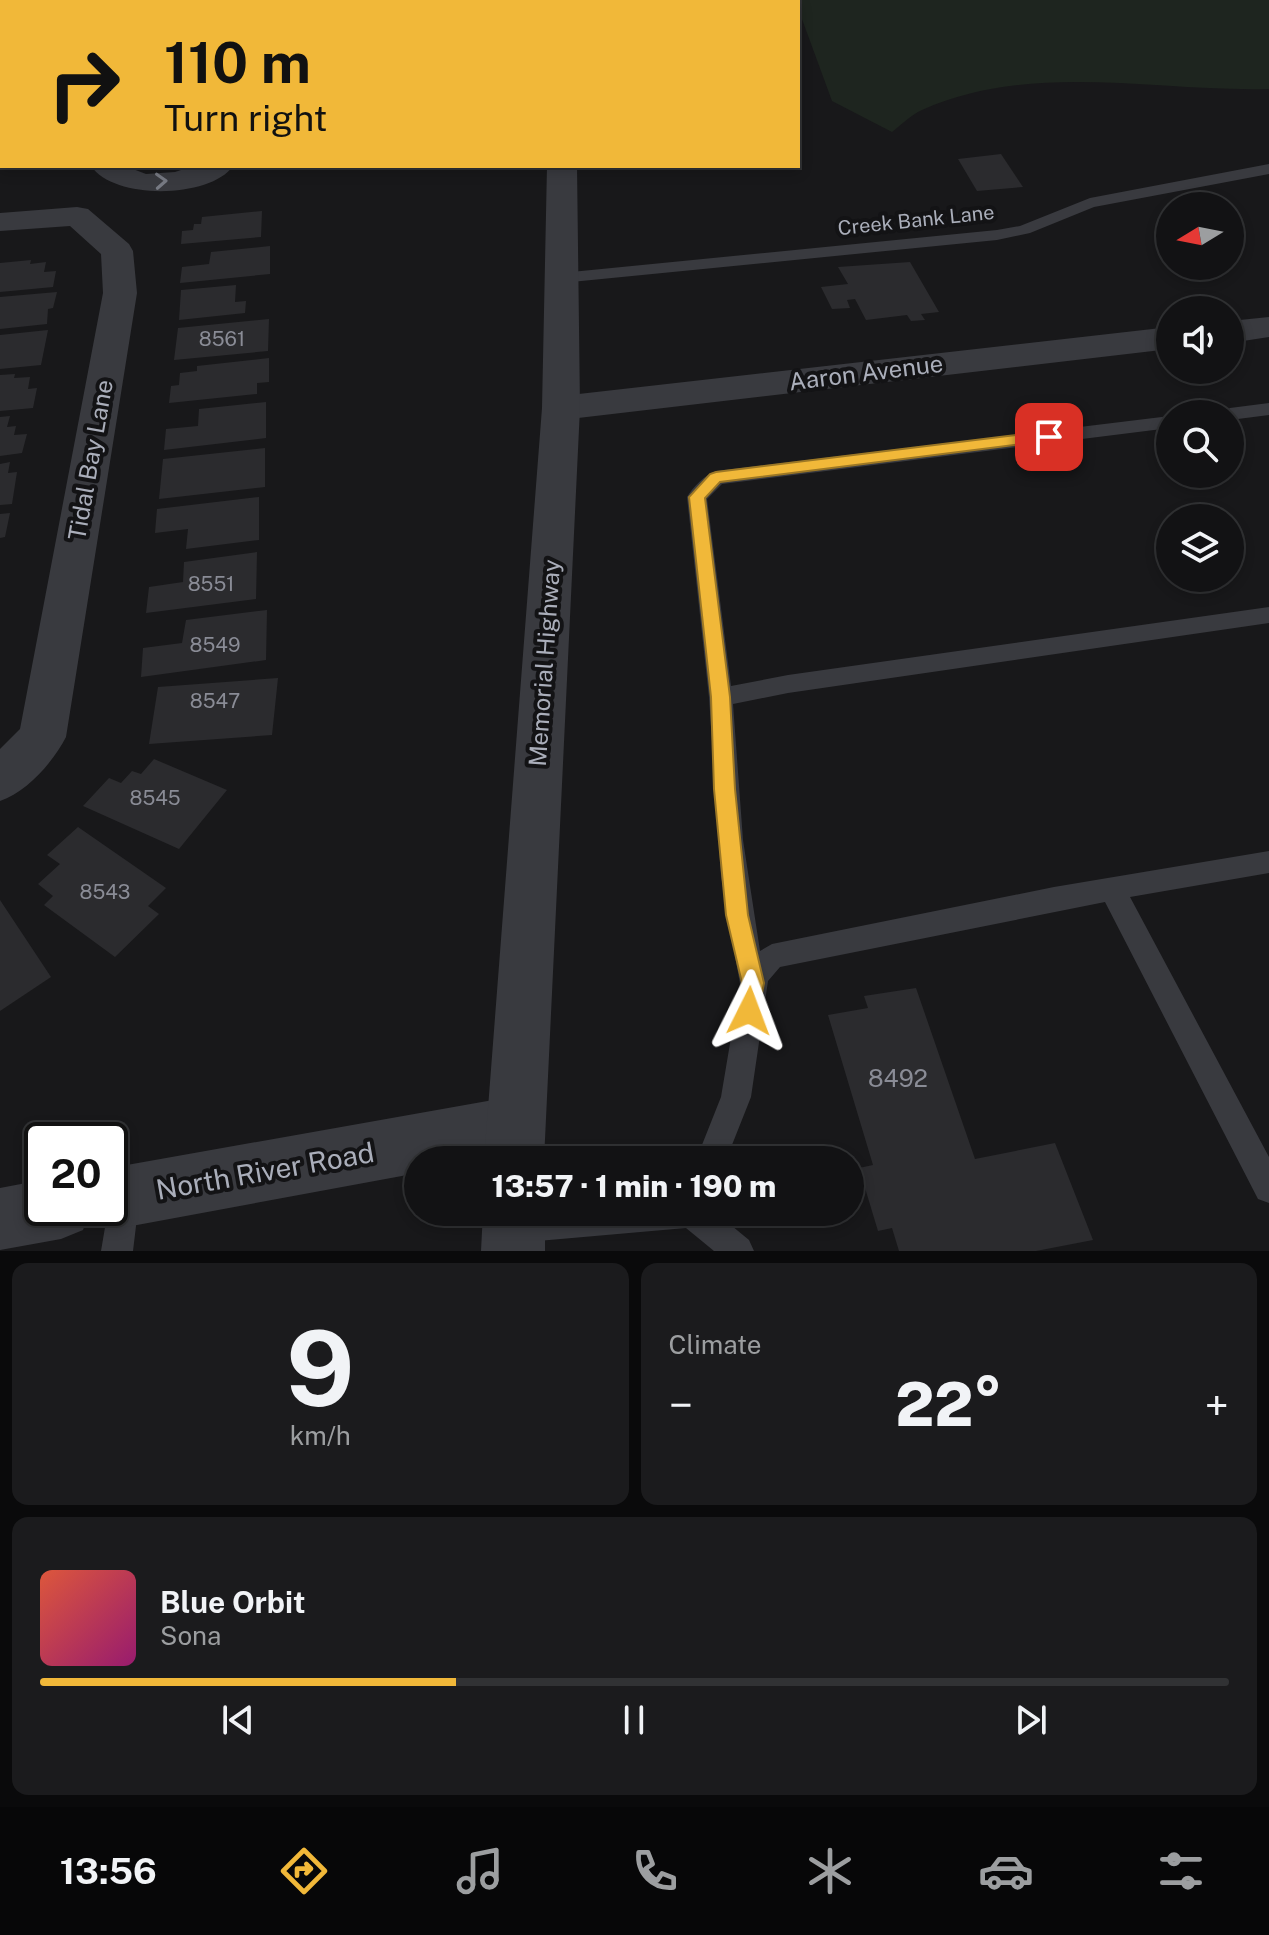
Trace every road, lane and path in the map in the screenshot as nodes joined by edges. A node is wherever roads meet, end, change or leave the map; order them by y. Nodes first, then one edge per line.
1 (213, 168) edge
2 (562, 168) edge
3 (1269, 169) edge
4 (116, 172) edge
5 (77, 216) junction
6 (0, 222) edge
7 (561, 278) junction
8 (1269, 327) edge
9 (1244, 330) edge
10 (1156, 340) edge
11 (561, 408) junction
12 (1269, 409) edge
13 (1244, 412) edge
14 (1156, 424) edge
15 (1269, 615) edge
16 (721, 697) junction
17 (0, 781) edge
18 (1269, 862) edge
19 (1112, 889) junction
20 (753, 983) junction
21 (514, 1143) edge
22 (717, 1146) edge
23 (1269, 1188) edge
24 (128, 1214) edge
25 (24, 1215) edge
26 (0, 1219) edge
27 (553, 1226) edge
28 (708, 1226) edge
29 (513, 1230) edge
30 (738, 1251) edge

4 -> 1 street
2 - 7 street, Memorial Highway
3 - 7 lane, Creek Bank Lane
4 - 5 street
5 - 6 street
5 - 17 street, Tidal Bay Lane
7 - 11 street, Memorial Highway
8 - 9 street
10 - 11 street, Aaron Avenue
11 - 21 street, Memorial Highway
12 - 13 lane
14 - 16 lane
15 - 16 lane
16 - 20 lane
18 - 19 lane
19 - 20 lane
19 - 23 lane
20 - 22 lane
21 - 24 street, North River Road
25 - 26 street
27 - 29 lane
28 - 30 lane

